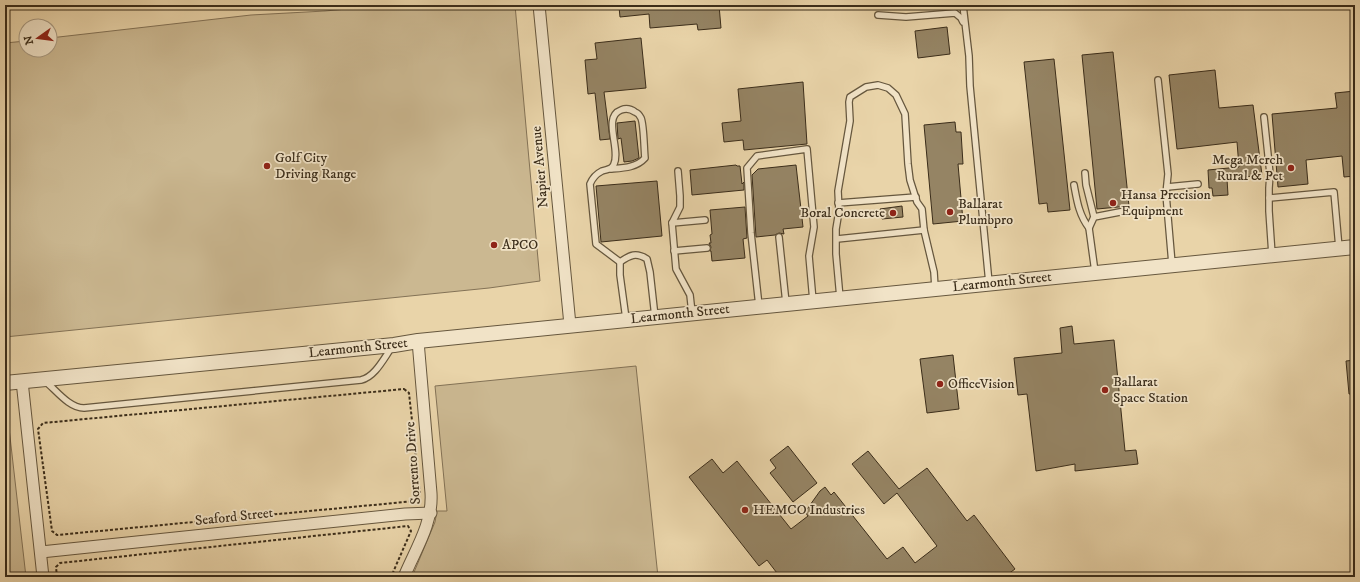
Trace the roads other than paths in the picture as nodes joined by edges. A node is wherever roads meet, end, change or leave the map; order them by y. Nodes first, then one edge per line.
1 (539, 5) edge
2 (962, 5) edge
3 (878, 15) dead end
4 (964, 24) junction
5 (1158, 80) dead end
6 (1264, 117) dead end
7 (610, 169) junction
8 (678, 171) dead end
9 (1085, 173) dead end
10 (1198, 184) dead end
11 (1074, 185) dead end
12 (1167, 187) junction
13 (916, 197) junction
14 (1269, 198) junction
15 (838, 204) junction
16 (1125, 211) dead end
17 (1094, 217) junction
18 (705, 220) dead end
19 (672, 224) junction
20 (1090, 228) junction
21 (924, 230) junction
22 (779, 237) dead end
23 (836, 239) junction
24 (1355, 246) edge
25 (707, 248) dead end
26 (1339, 248) junction
27 (674, 251) junction
28 (1272, 255) junction
29 (620, 262) junction
30 (1172, 265) junction
31 (1095, 273) junction
32 (989, 283) junction
33 (936, 289) junction
34 (840, 298) junction
35 (813, 301) junction
36 (786, 304) junction
37 (760, 306) junction
38 (692, 313) junction
39 (655, 317) junction
40 (626, 320) junction
41 (570, 325) junction
42 (418, 341) junction
43 (394, 345) junction
44 (44, 379) junction
45 (22, 381) junction
46 (5, 383) edge
47 (431, 513) junction
48 (41, 552) junction
49 (43, 577) edge
50 (404, 577) edge

1 - 41 street, Napier Avenue
2 - 4 lane
3 - 4 lane
4 - 32 lane
5 - 12 lane
6 - 14 lane
7 - 7 lane
7 - 29 lane
8 - 19 lane
9 - 17 lane
10 - 12 lane
11 - 20 lane
12 - 30 lane
13 - 15 lane
13 - 15 lane
13 - 21 lane
14 - 26 lane
14 - 28 lane
15 - 23 lane
16 - 17 lane
17 - 20 lane
18 - 19 lane
19 - 27 lane
20 - 31 lane
21 - 23 lane
21 - 33 lane
22 - 36 lane
23 - 34 lane
24 - 26 street, Learmonth Street
25 - 27 lane
26 - 28 street, Learmonth Street
27 - 38 lane
28 - 30 street, Learmonth Street
29 - 39 lane
29 - 40 lane
30 - 31 street, Learmonth Street
31 - 32 street, Learmonth Street
32 - 33 street, Learmonth Street
33 - 34 street, Learmonth Street
34 - 35 street, Learmonth Street
35 - 36 street, Learmonth Street
35 - 37 lane
36 - 37 street, Learmonth Street
37 - 38 street, Learmonth Street
38 - 39 street, Learmonth Street
39 - 40 street, Learmonth Street
40 - 41 street, Learmonth Street
41 - 42 street, Learmonth Street
42 - 43 street, Learmonth Street
42 - 47 street, Sorrento Drive
43 - 44 street, Learmonth Street
43 - 44 lane
44 - 45 street, Learmonth Street
45 - 46 street, Learmonth Street
45 - 48 street
47 - 48 street, Seaford Street
47 - 50 street, Sorrento Drive
48 - 49 street

